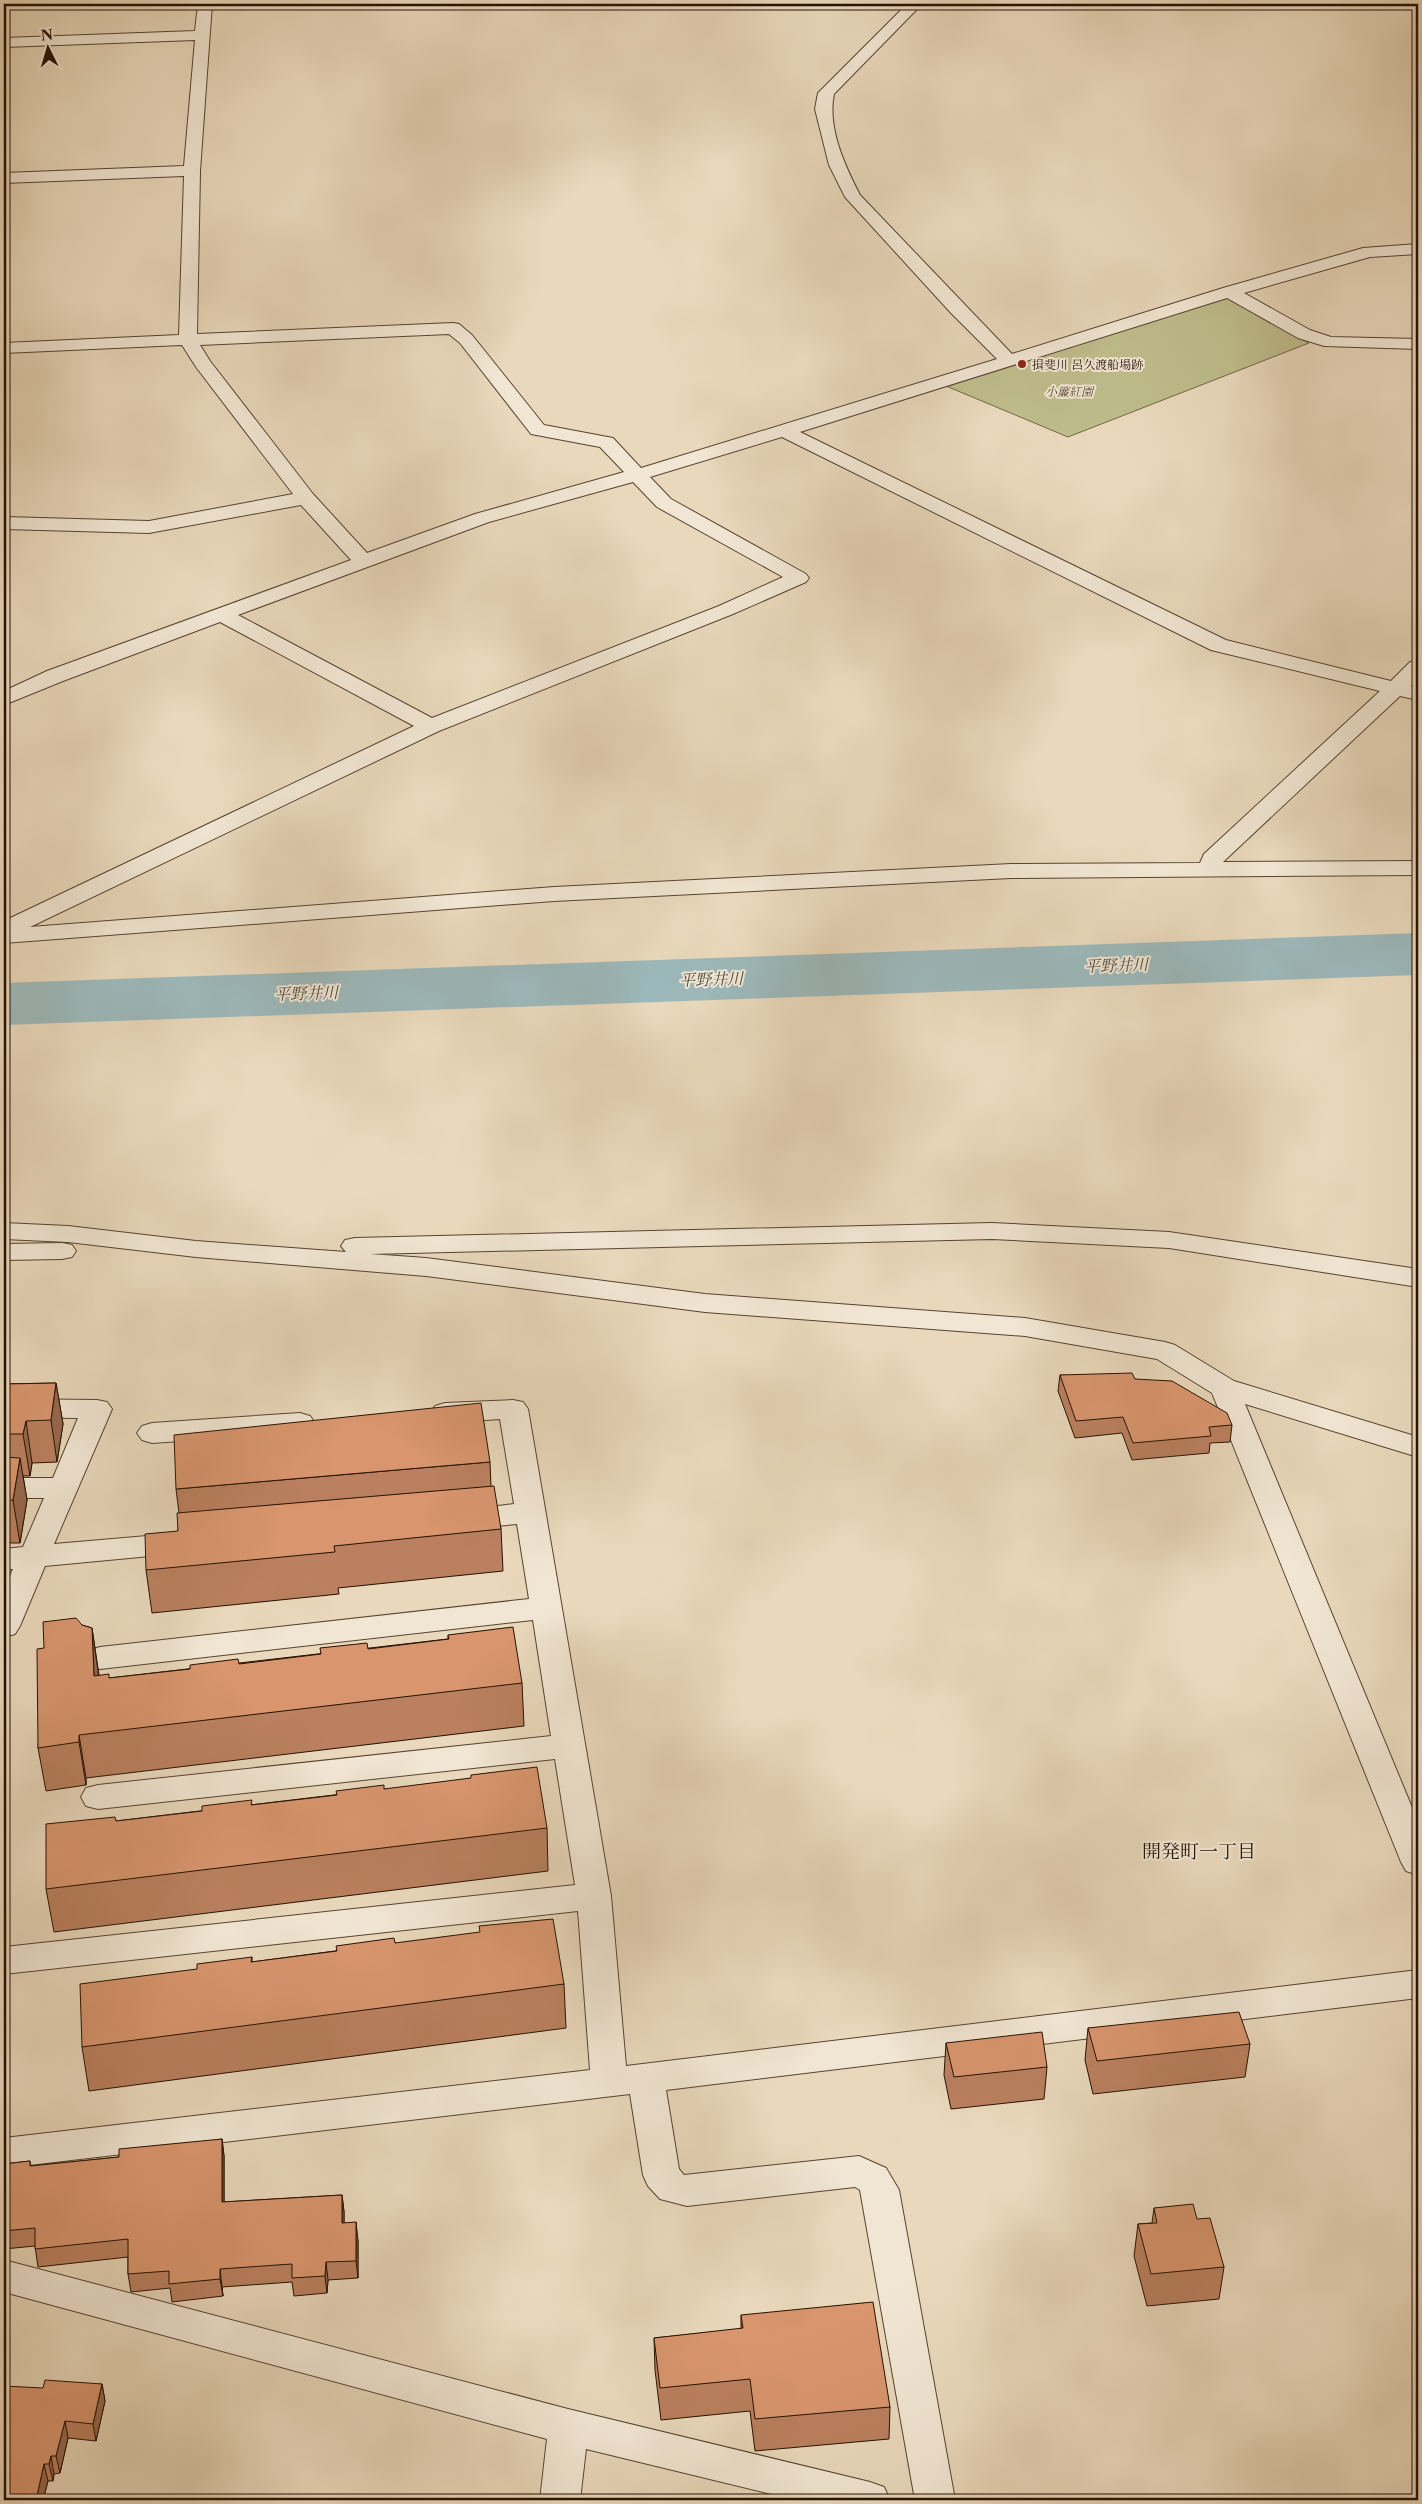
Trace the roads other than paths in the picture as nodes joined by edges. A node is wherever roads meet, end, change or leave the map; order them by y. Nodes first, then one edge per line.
1 (205, 4) edge
2 (915, 4) edge
3 (203, 35) junction
4 (4, 42) edge
5 (192, 171) junction
6 (4, 178) edge
7 (1418, 249) edge
8 (1229, 292) junction
9 (188, 340) junction
10 (1418, 344) edge
11 (4, 348) edge
12 (1008, 360) junction
13 (782, 430) junction
14 (637, 475) junction
15 (306, 498) junction
16 (4, 523) edge
17 (363, 561) junction
18 (222, 615) junction
19 (1418, 667) edge
20 (1396, 688) junction
21 (1418, 694) edge
22 (4, 699) edge
23 (430, 726) junction
24 (1418, 868) edge
25 (1210, 870) junction
26 (4, 930) edge
27 (4, 936) edge
28 (4, 1231) edge
29 (196, 1249) junction
30 (4, 1252) edge
31 (1418, 1278) edge
32 (1224, 1388) junction
33 (4, 1408) edge
34 (416, 1415) edge
35 (328, 1421) edge
36 (152, 1433) dead end
37 (1418, 1447) edge
38 (4, 1488) edge
39 (63, 1488) junction
40 (530, 1512) junction
41 (431, 1521) edge
42 (212, 1541) edge
43 (34, 1556) junction
44 (4, 1559) edge
45 (546, 1608) junction
46 (4, 1626) edge
47 (100, 1658) dead end
48 (568, 1746) junction
49 (98, 1797) dead end
50 (1418, 1862) edge
51 (594, 1896) junction
52 (4, 1961) edge
53 (1418, 1984) edge
54 (646, 2078) junction
55 (609, 2082) junction
56 (4, 2153) edge
57 (4, 2276) edge
58 (568, 2427) junction
59 (560, 2500) edge
60 (870, 2500) edge
61 (934, 2500) edge

1 - 3 street
2 - 12 street
3 - 4 street
3 - 5 street
5 - 6 street
5 - 9 street
7 - 8 street
8 - 10 street
8 - 12 street
9 - 11 street
9 - 14 street
9 - 15 street
12 - 13 street
13 - 14 street
13 - 20 street
14 - 17 street
14 - 23 street
15 - 16 street
15 - 17 street
17 - 18 street
18 - 22 street
18 - 23 street
19 - 20 street
20 - 21 street
20 - 25 street
23 - 26 street
24 - 25 street
25 - 27 street
28 - 29 street
29 - 30 street
29 - 31 street
29 - 32 street
32 - 37 street
32 - 50 street
33 - 39 street
34 - 40 street
35 - 36 street
38 - 39 street
39 - 43 street
40 - 41 street
40 - 45 street
42 - 43 street
43 - 44 street
43 - 46 street
45 - 47 street
45 - 48 street
48 - 49 street
48 - 51 street
51 - 52 street
51 - 55 street
53 - 54 street
54 - 55 street
54 - 61 street
55 - 56 street
57 - 58 street
58 - 59 street
58 - 60 street

